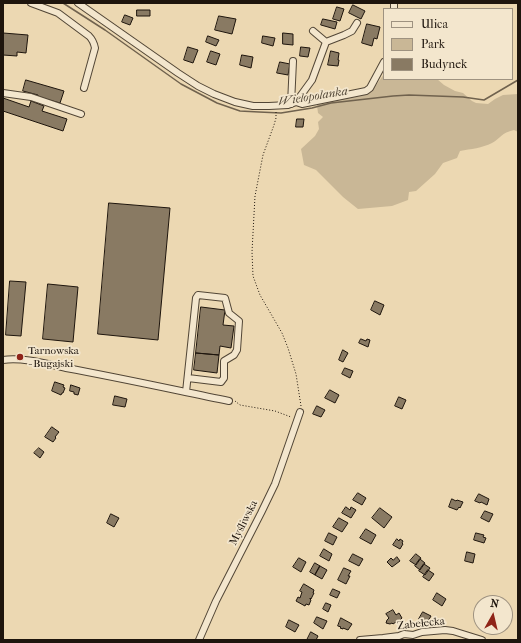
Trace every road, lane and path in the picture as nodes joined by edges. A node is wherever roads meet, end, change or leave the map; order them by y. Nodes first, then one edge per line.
1 (30, 3) edge
2 (78, 3) edge
3 (357, 23) dead end
4 (313, 31) dead end
5 (326, 42) junction
6 (293, 61) dead end
7 (383, 64) edge
8 (84, 88) dead end
9 (3, 92) edge
10 (294, 103) junction
11 (277, 108) dead end
12 (81, 114) dead end
13 (3, 360) edge
14 (188, 378) junction
15 (186, 392) junction
16 (228, 401) joint
17 (300, 412) joint
18 (298, 419) junction
19 (413, 634) junction
20 (199, 640) edge
21 (360, 640) edge
22 (406, 640) edge
23 (482, 640) edge

1 - 8 street
2 - 10 street
3 - 5 street
4 - 5 street
5 - 10 street
6 - 10 street
7 - 10 street
9 - 12 street
11 - 17 path
13 - 15 street
14 - 14 street
14 - 15 street
15 - 16 street
16 - 18 path
17 - 18 street, Myśliwska
18 - 20 street, Myśliwska
19 - 21 street, Zabełecka
19 - 22 street
19 - 23 street, Zabełecka

